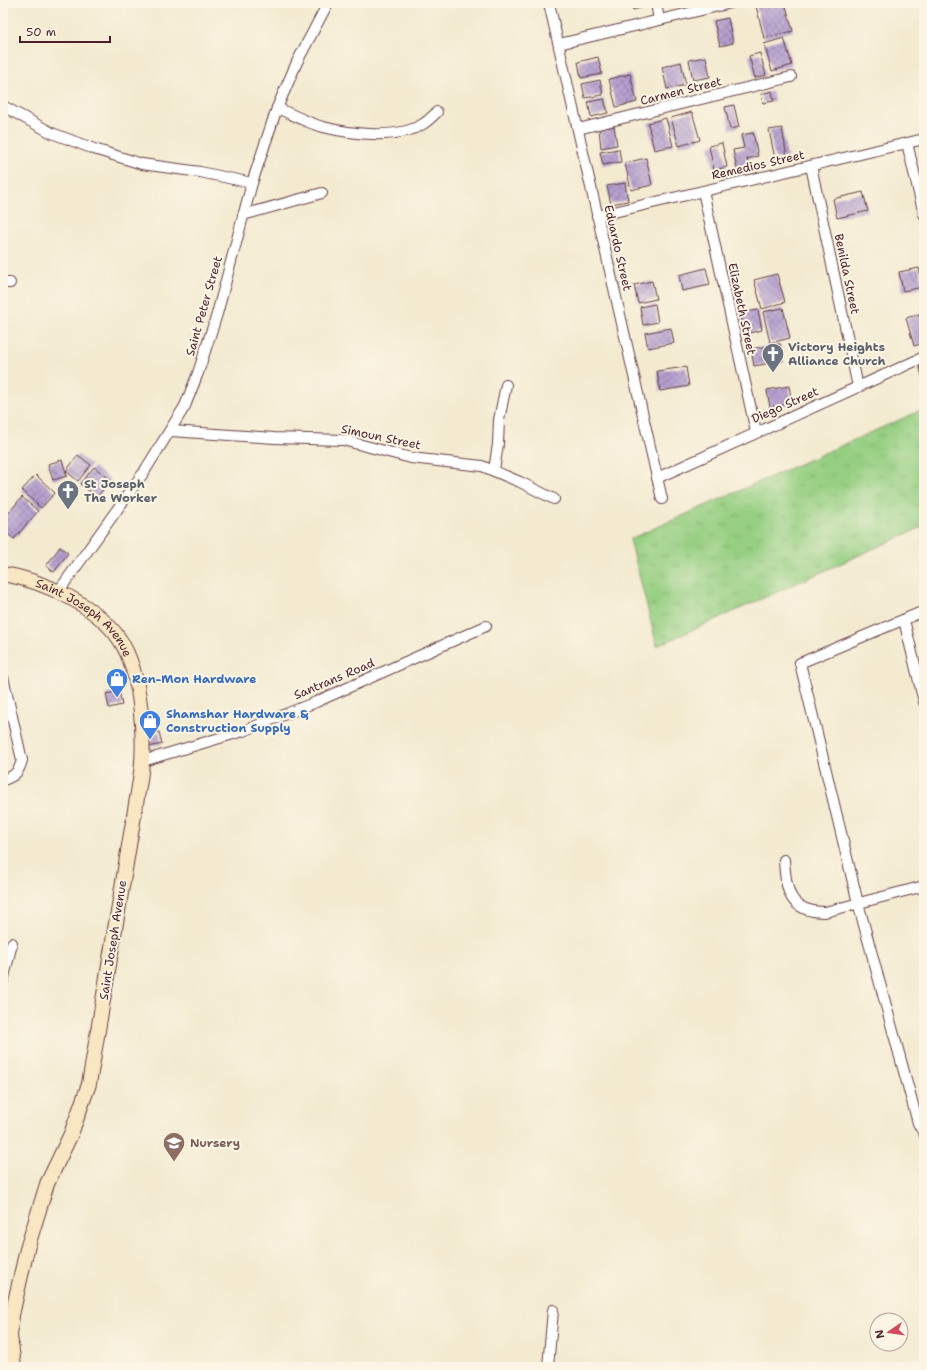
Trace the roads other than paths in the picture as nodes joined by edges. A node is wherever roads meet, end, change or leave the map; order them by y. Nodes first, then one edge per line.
1 (328, 3) edge
2 (549, 3) edge
3 (656, 3) edge
4 (731, 3) edge
5 (659, 20) junction
6 (559, 44) junction
7 (791, 77) dead end
8 (3, 106) edge
9 (277, 108) junction
10 (437, 112) dead end
11 (578, 129) junction
12 (924, 139) edge
13 (908, 143) junction
14 (810, 166) junction
15 (252, 184) junction
16 (703, 191) junction
17 (322, 193) dead end
18 (924, 214) edge
19 (243, 215) junction
20 (597, 216) junction
21 (924, 357) edge
22 (506, 385) dead end
23 (858, 387) junction
24 (171, 431) junction
25 (756, 432) junction
26 (494, 470) junction
27 (657, 478) junction
28 (554, 499) dead end
29 (662, 499) dead end
30 (3, 574) edge
31 (58, 592) junction
32 (924, 611) edge
33 (904, 620) junction
34 (486, 626) dead end
35 (3, 677) edge
36 (924, 702) edge
37 (6, 703) edge
38 (143, 761) junction
39 (3, 780) edge
40 (784, 860) dead end
41 (924, 886) edge
42 (858, 903) junction
43 (12, 943) dead end
44 (3, 981) edge
45 (924, 1134) edge
46 (554, 1310) dead end
47 (7, 1328) edge
48 (14, 1367) edge
49 (548, 1367) edge

1 - 9 street, Saint Peter Street
2 - 6 street, Eduardo Street
3 - 5 street
4 - 5 street
5 - 6 street
6 - 11 street, Eduardo Street
7 - 11 street, Carmen Street
8 - 15 street
9 - 10 street
9 - 15 street, Saint Peter Street
11 - 20 street, Eduardo Street
12 - 13 street, Remedios Street
13 - 14 street, Remedios Street
13 - 18 street
14 - 16 street, Remedios Street
14 - 23 street, Benilda Street
15 - 19 street, Saint Peter Street
16 - 20 street, Remedios Street
16 - 25 street, Elizabeth Street
17 - 19 street
19 - 24 street, Saint Peter Street
20 - 27 street, Eduardo Street
21 - 23 street, Diego Street
22 - 26 street
23 - 25 street, Diego Street
24 - 26 street, Simoun Street
24 - 31 street, Saint Peter Street
25 - 27 street, Diego Street
26 - 28 street, Simoun Street
27 - 29 street, Eduardo Street
30 - 31 main road, Saint Joseph Avenue
31 - 38 main road, Saint Joseph Avenue
32 - 33 street
33 - 36 street
33 - 42 street
34 - 38 street, Santrans Road
35 - 37 street
37 - 39 street
38 - 47 main road, Saint Joseph Avenue
40 - 42 street
41 - 42 street
42 - 45 street
43 - 44 street
46 - 49 street
47 - 48 main road, Saint Joseph Avenue

